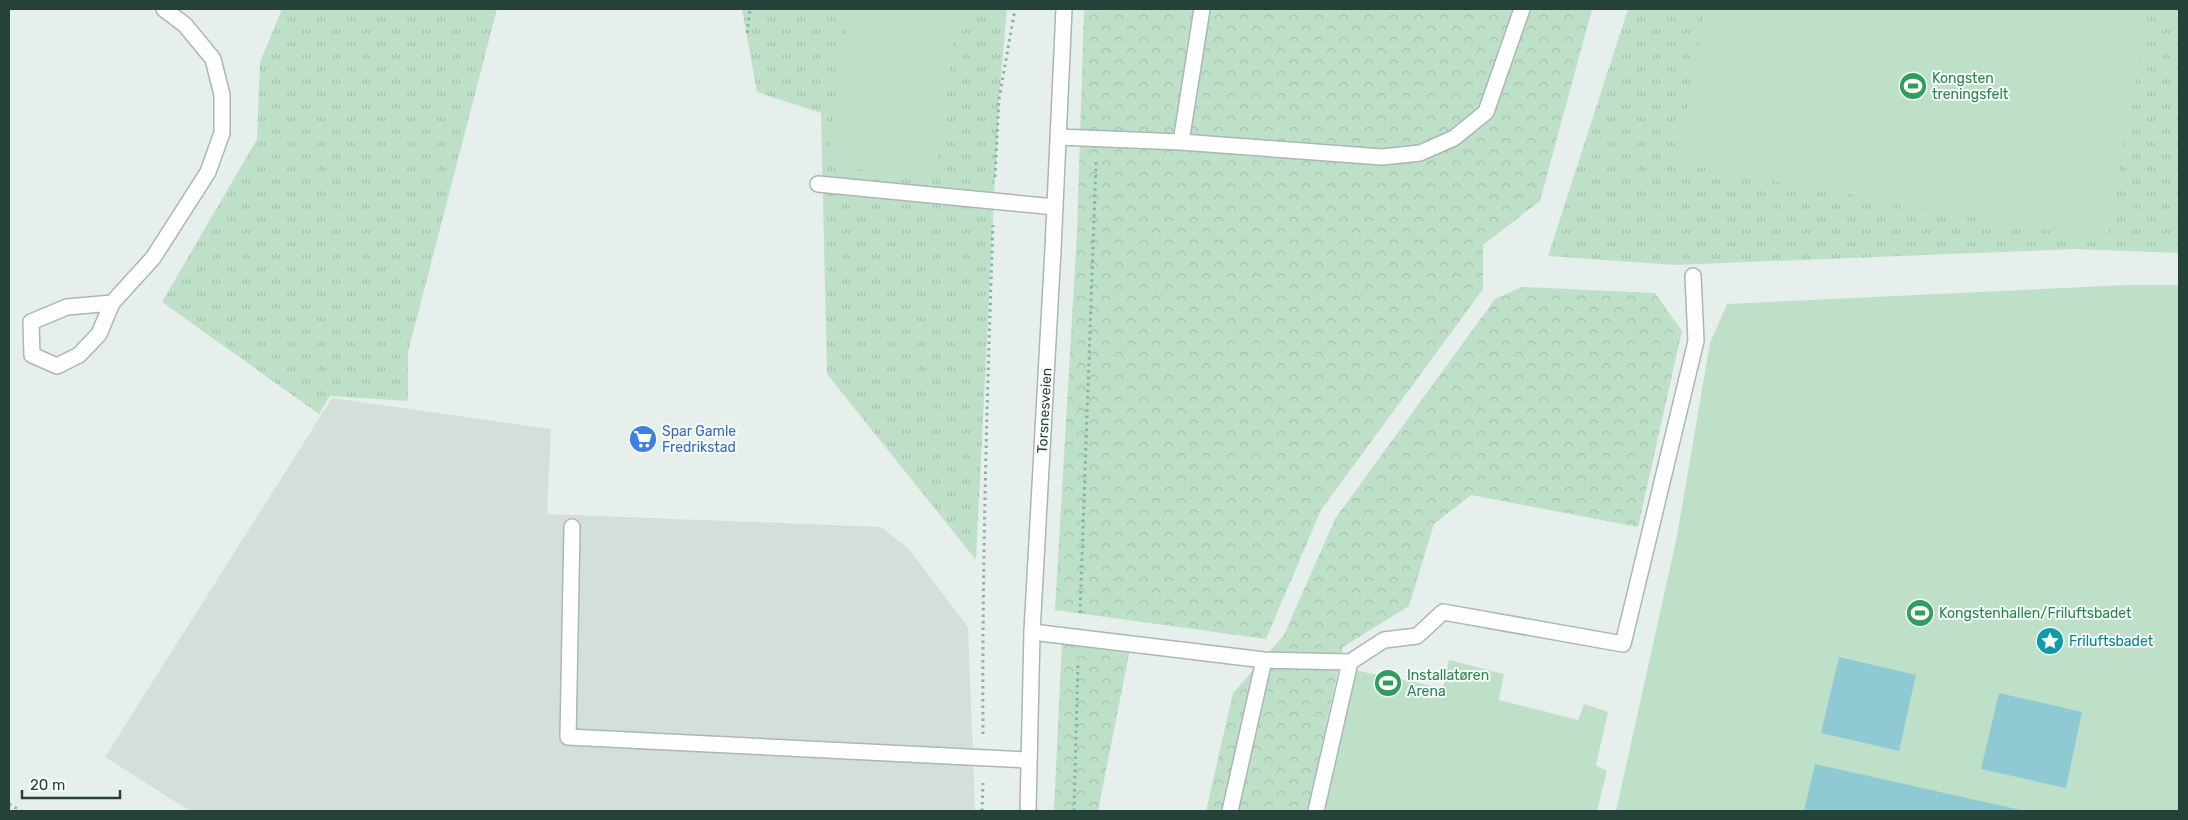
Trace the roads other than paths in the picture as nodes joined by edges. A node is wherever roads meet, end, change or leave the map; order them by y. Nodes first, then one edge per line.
1 (164, 9) edge
2 (1064, 9) edge
3 (1202, 9) edge
4 (1522, 9) edge
5 (1059, 137) junction
6 (1181, 142) junction
7 (818, 184) dead end
8 (1055, 207) junction
9 (1693, 276) dead end
10 (112, 303) junction
11 (572, 527) dead end
12 (1032, 632) junction
13 (1264, 660) junction
14 (1350, 662) junction
15 (1028, 760) junction
16 (1028, 811) edge
17 (1230, 811) edge
18 (1316, 811) edge

1 - 10 street
2 - 5 street, Torsnesveien
3 - 6 street
4 - 6 street
5 - 6 street
5 - 8 street, Torsnesveien
7 - 8 street
8 - 12 street, Torsnesveien
9 - 14 street
10 - 10 street
11 - 15 street
12 - 13 street
12 - 15 street, Torsnesveien
13 - 14 street
13 - 17 street
14 - 18 street
15 - 16 street, Torsnesveien

